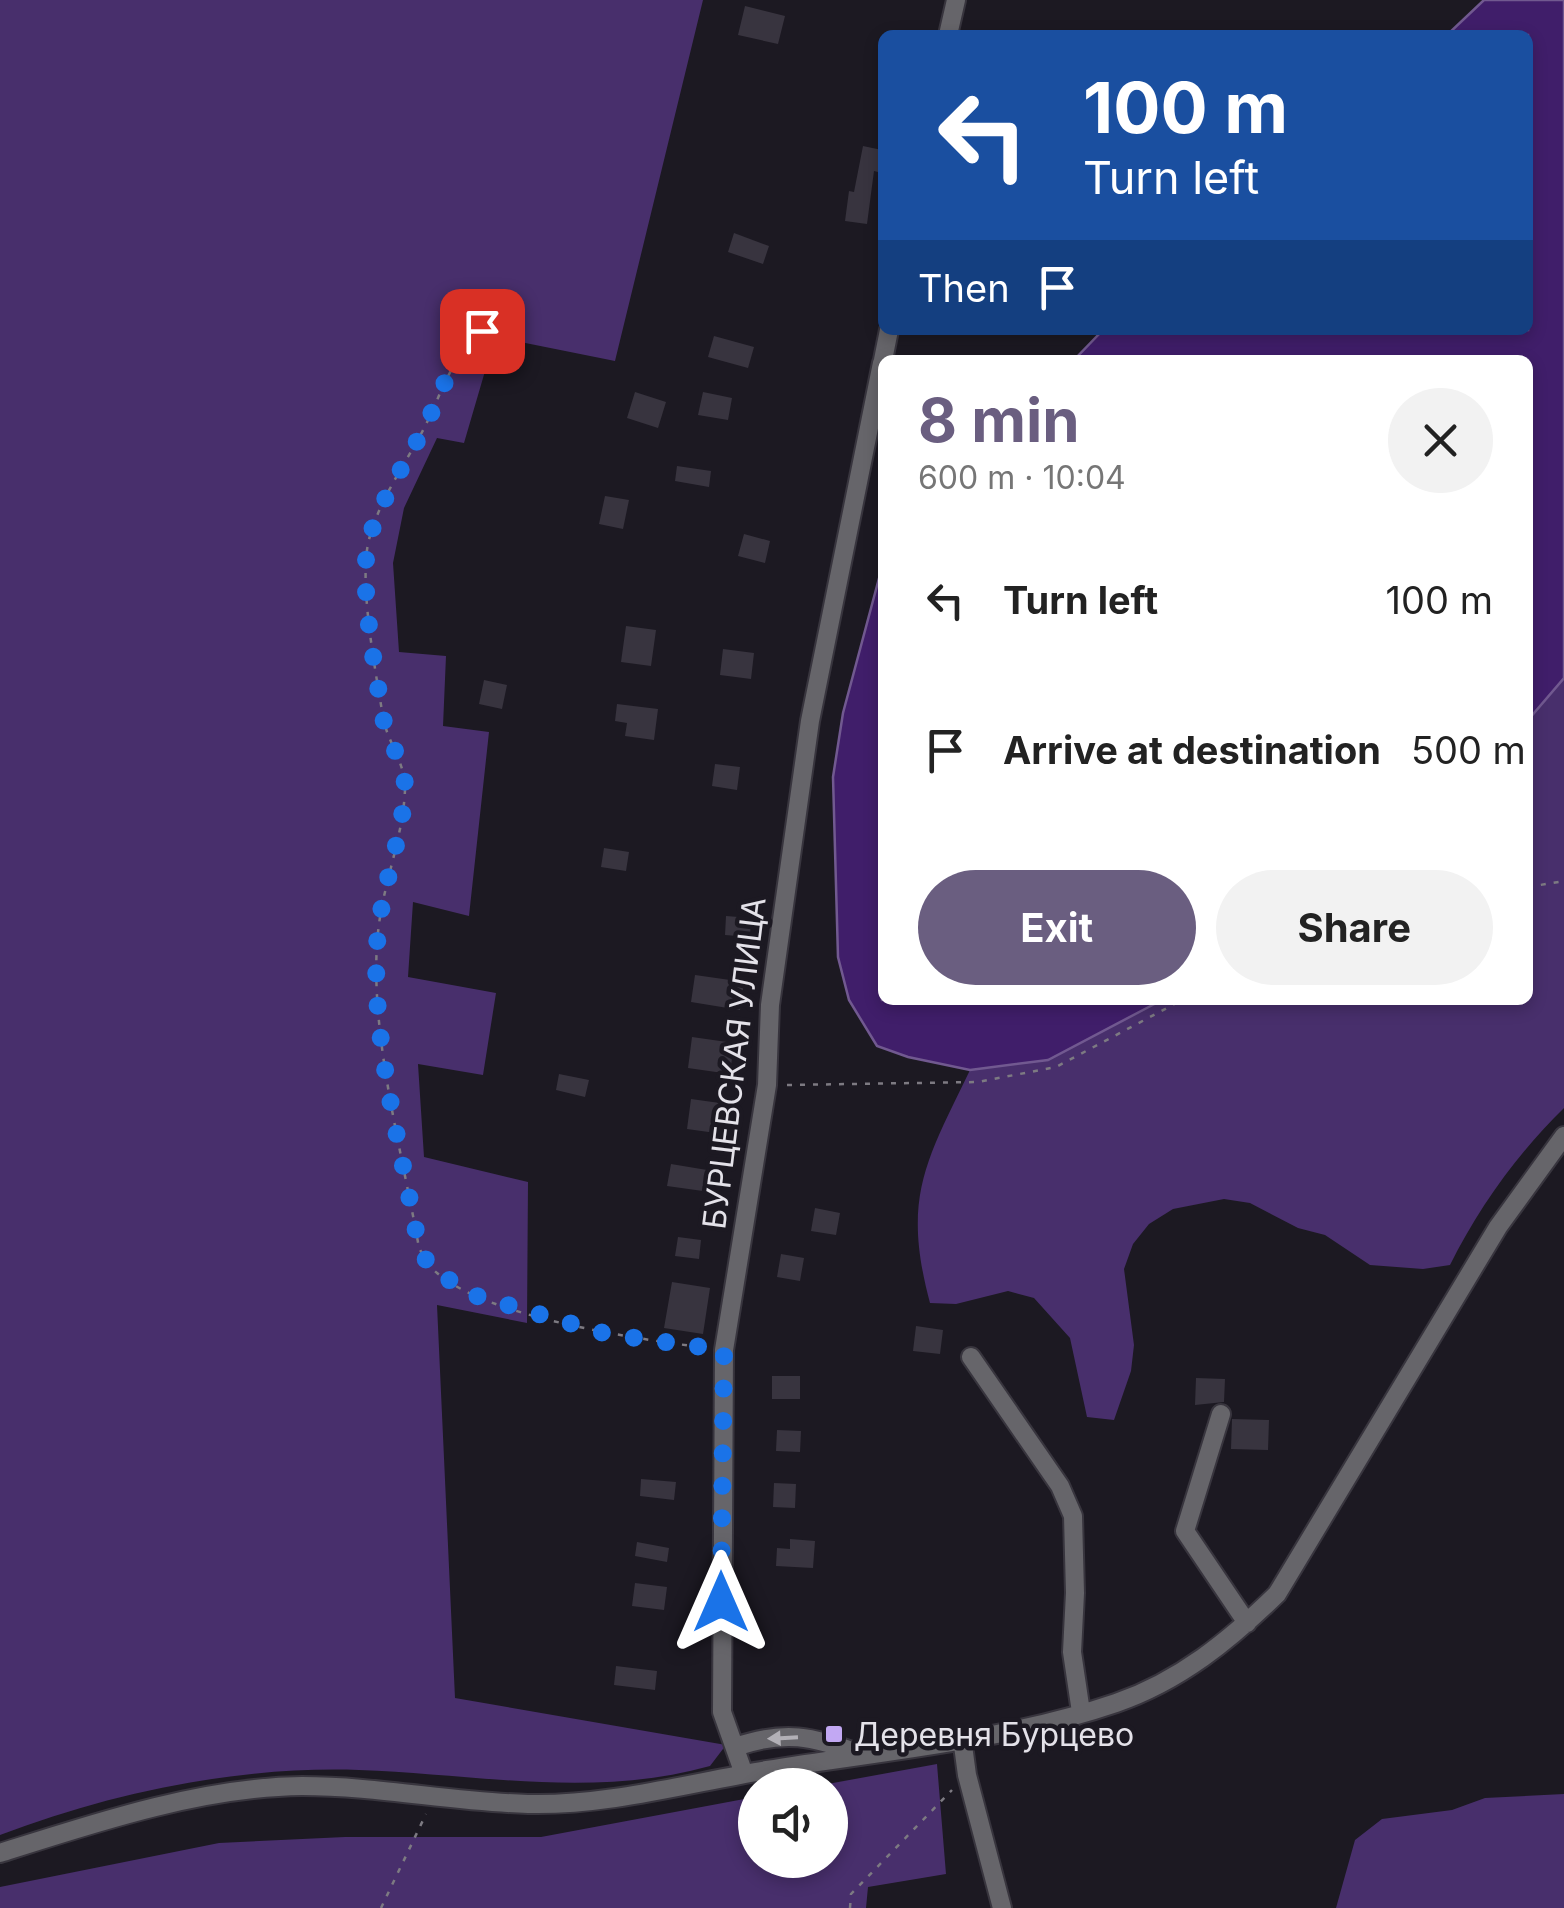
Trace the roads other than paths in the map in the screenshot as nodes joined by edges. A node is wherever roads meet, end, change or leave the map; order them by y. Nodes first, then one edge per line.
1 (956, 0) edge
2 (949, 30) edge
3 (878, 387) edge
4 (1564, 1136) edge
5 (971, 1358) dead end
6 (1221, 1414) dead end
7 (1247, 1623) junction
8 (1081, 1712) junction
9 (962, 1738) junction
10 (735, 1747) junction
11 (861, 1754) junction
12 (742, 1768) edge
13 (779, 1768) edge
14 (738, 1775) edge
15 (0, 1852) edge
16 (1002, 1908) edge

1 - 2 street
3 - 10 street, БУРЦЕВСКАЯ УЛИЦА
4 - 7 street
5 - 8 street
6 - 7 street
7 - 8 street
8 - 9 street
9 - 11 street
9 - 16 street
11 -> 10 street
10 - 12 street, БУРЦЕВСКАЯ УЛИЦА
11 - 13 street
14 - 15 street

